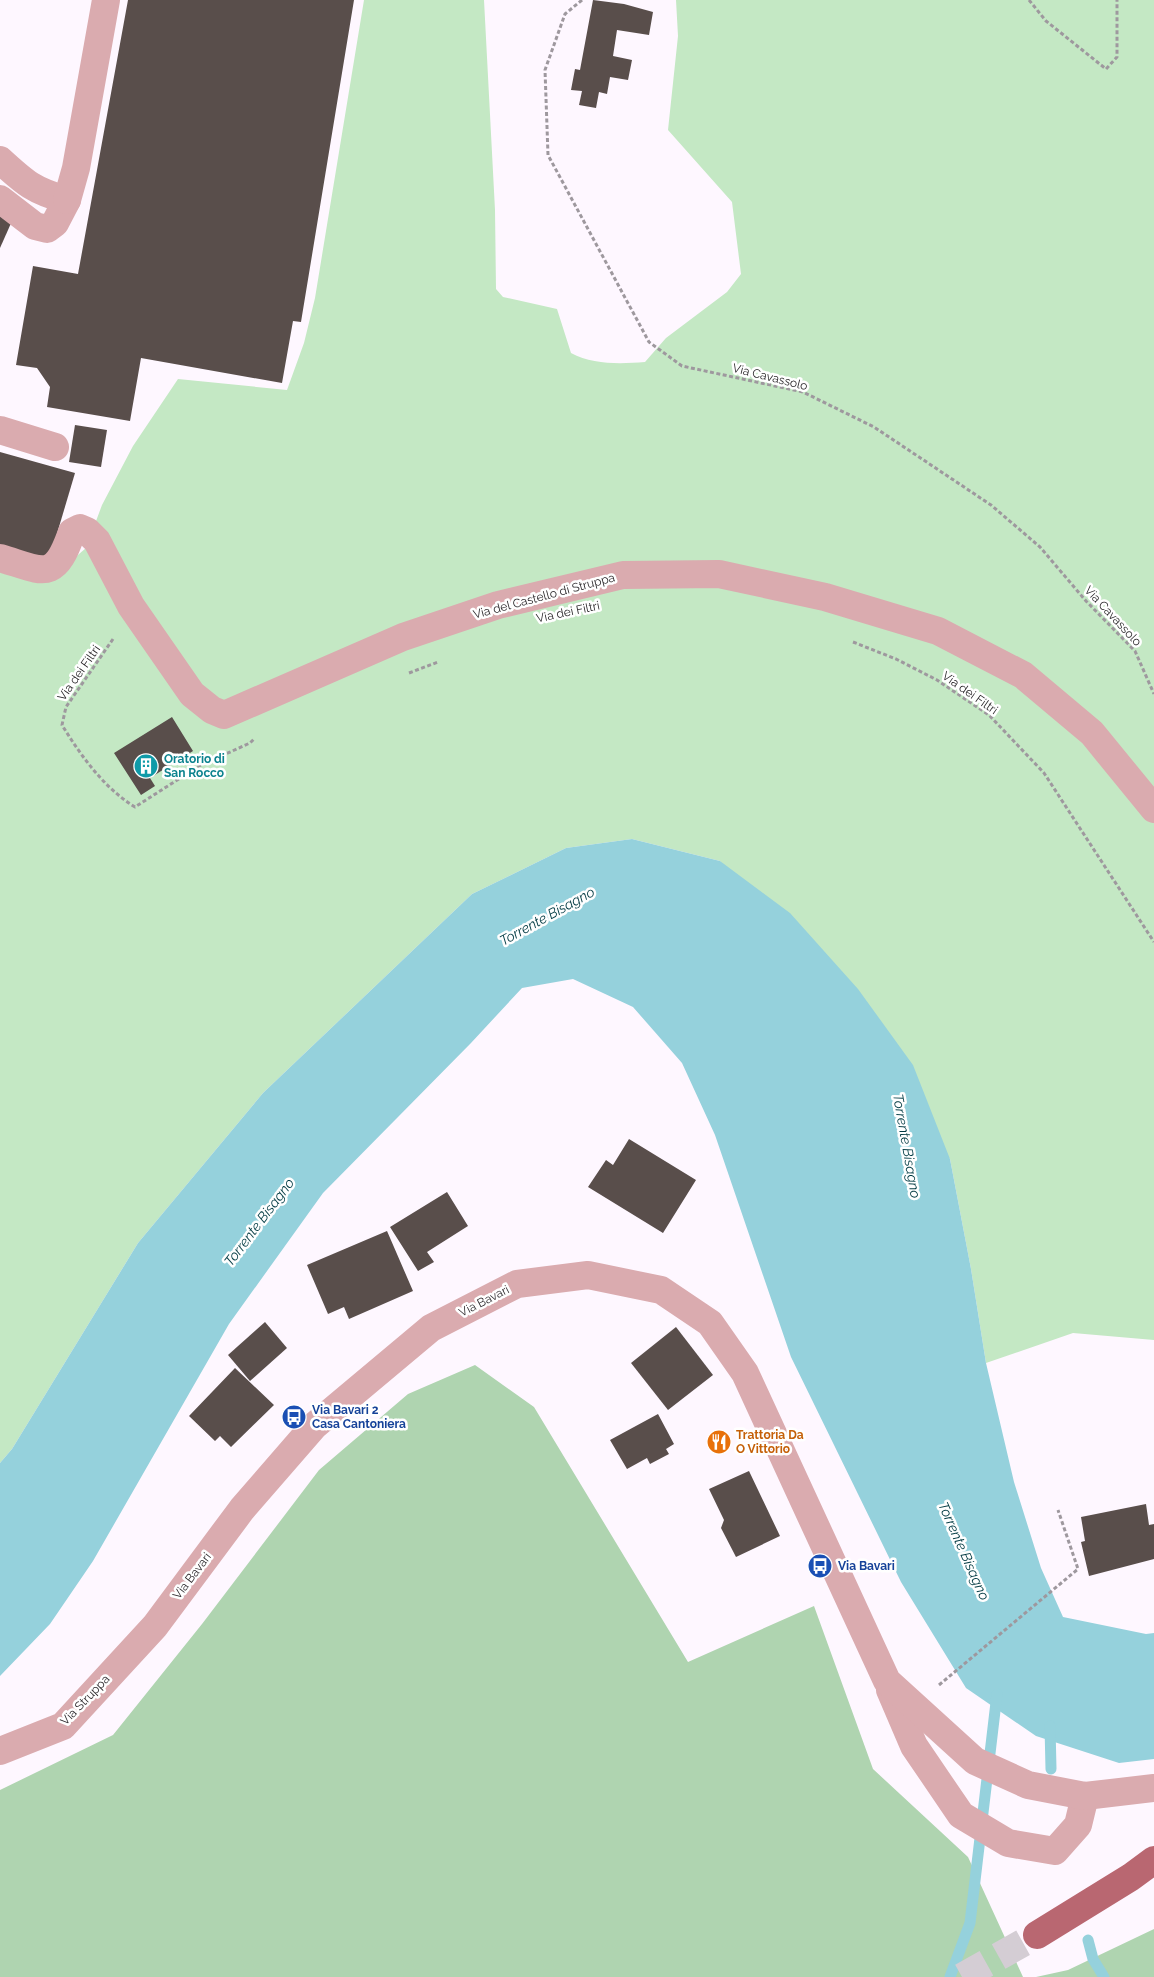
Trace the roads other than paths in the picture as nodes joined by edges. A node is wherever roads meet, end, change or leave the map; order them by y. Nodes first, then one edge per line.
1 (106, 0) edge
2 (0, 160) edge
3 (0, 199) edge
4 (67, 200) junction
5 (0, 430) edge
6 (56, 447) dead end
7 (0, 558) edge
8 (1154, 809) edge
9 (155, 1626) joint
10 (887, 1681) junction
11 (0, 1751) edge
12 (1154, 1788) edge
13 (1085, 1796) junction
14 (1154, 1860) edge
15 (1037, 1935) tunnel mouth

1 - 4 street
2 - 4 street
3 - 4 street
5 - 6 street
7 - 8 street, Via del Castello di Struppa
9 - 10 street, Via Bavari
9 - 11 street, Via Struppa
10 - 13 street, Via Bavari
10 - 13 street
12 - 13 street, Via Bavari
14 - 15 main road

